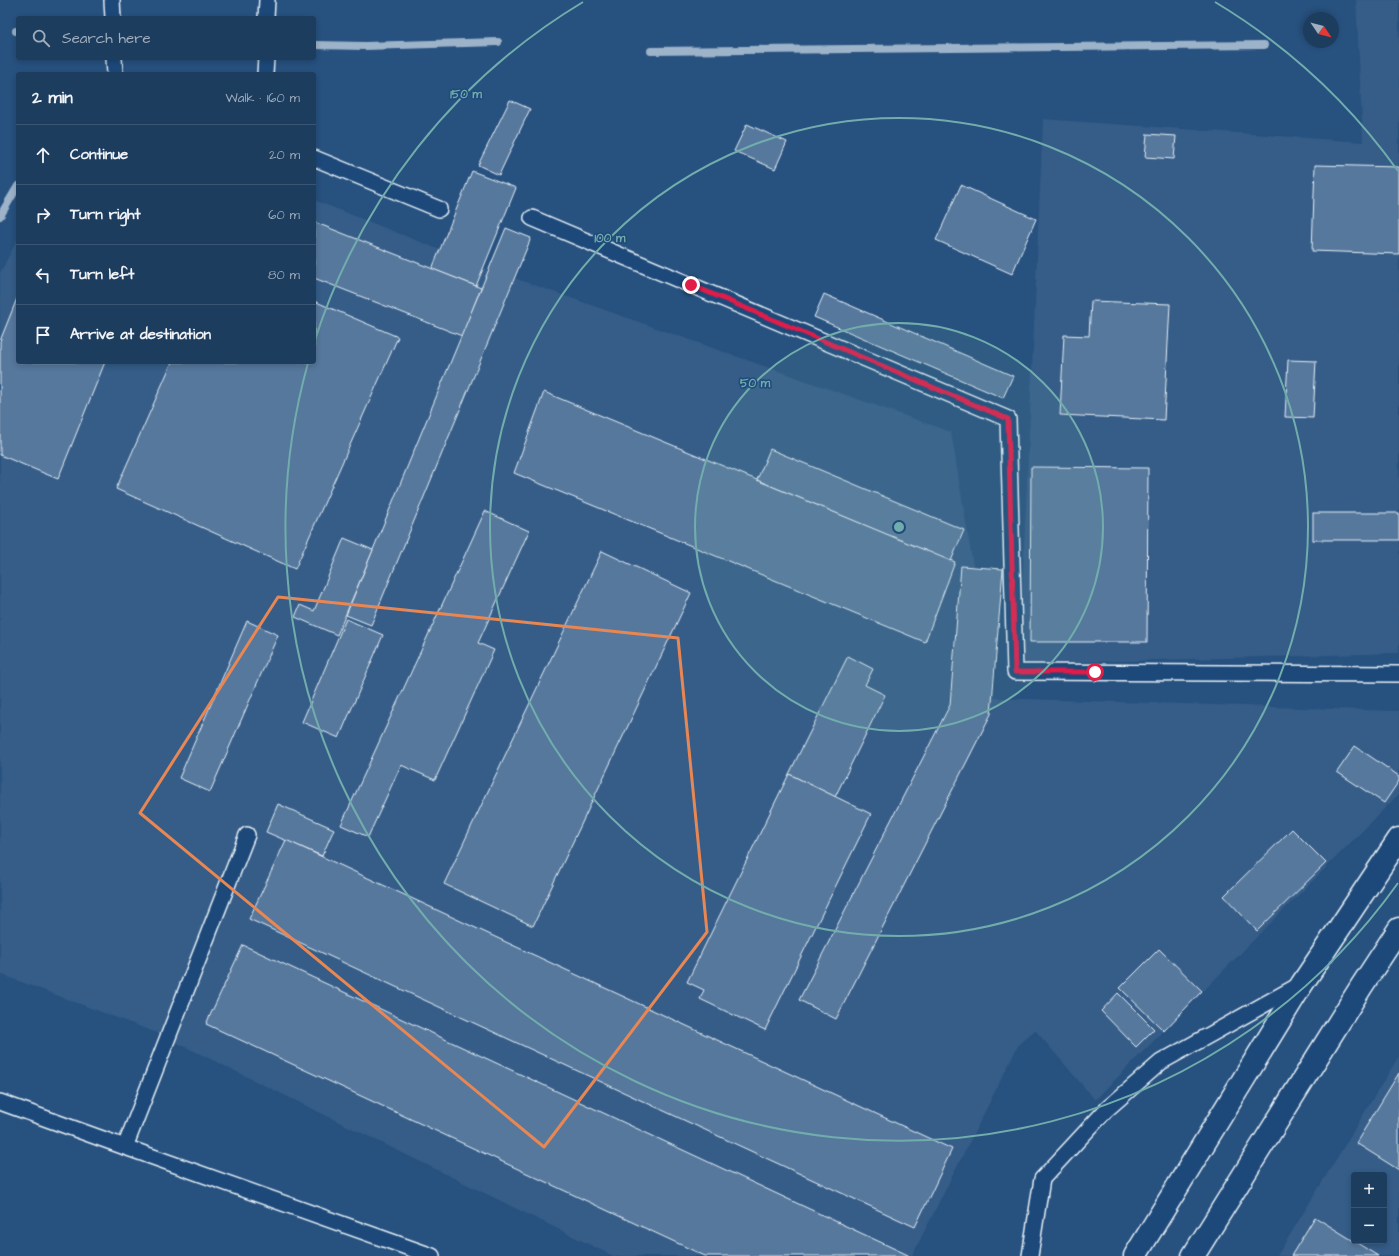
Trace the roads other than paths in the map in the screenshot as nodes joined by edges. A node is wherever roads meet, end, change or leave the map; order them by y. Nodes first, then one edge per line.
1 (112, 0) edge
2 (267, 0) edge
3 (113, 16) edge
4 (266, 16) edge
5 (114, 60) edge
6 (266, 60) edge
7 (115, 72) edge
8 (265, 72) edge
9 (316, 159) edge
10 (439, 209) dead end
11 (532, 218) dead end
12 (1399, 674) edge
13 (247, 835) dead end
14 (1399, 839) edge
15 (1399, 929) edge
16 (1302, 984) junction
17 (0, 1102) edge
18 (125, 1147) junction
19 (432, 1256) edge
20 (1030, 1256) edge
21 (1135, 1256) edge
22 (1193, 1256) edge

1 - 3 lane
2 - 4 lane
5 - 7 lane
6 - 8 lane
9 - 10 lane
11 - 12 lane
13 - 18 lane
14 - 16 street
15 - 22 street
16 - 20 lane
16 - 21 street
17 - 18 lane
18 - 19 lane

